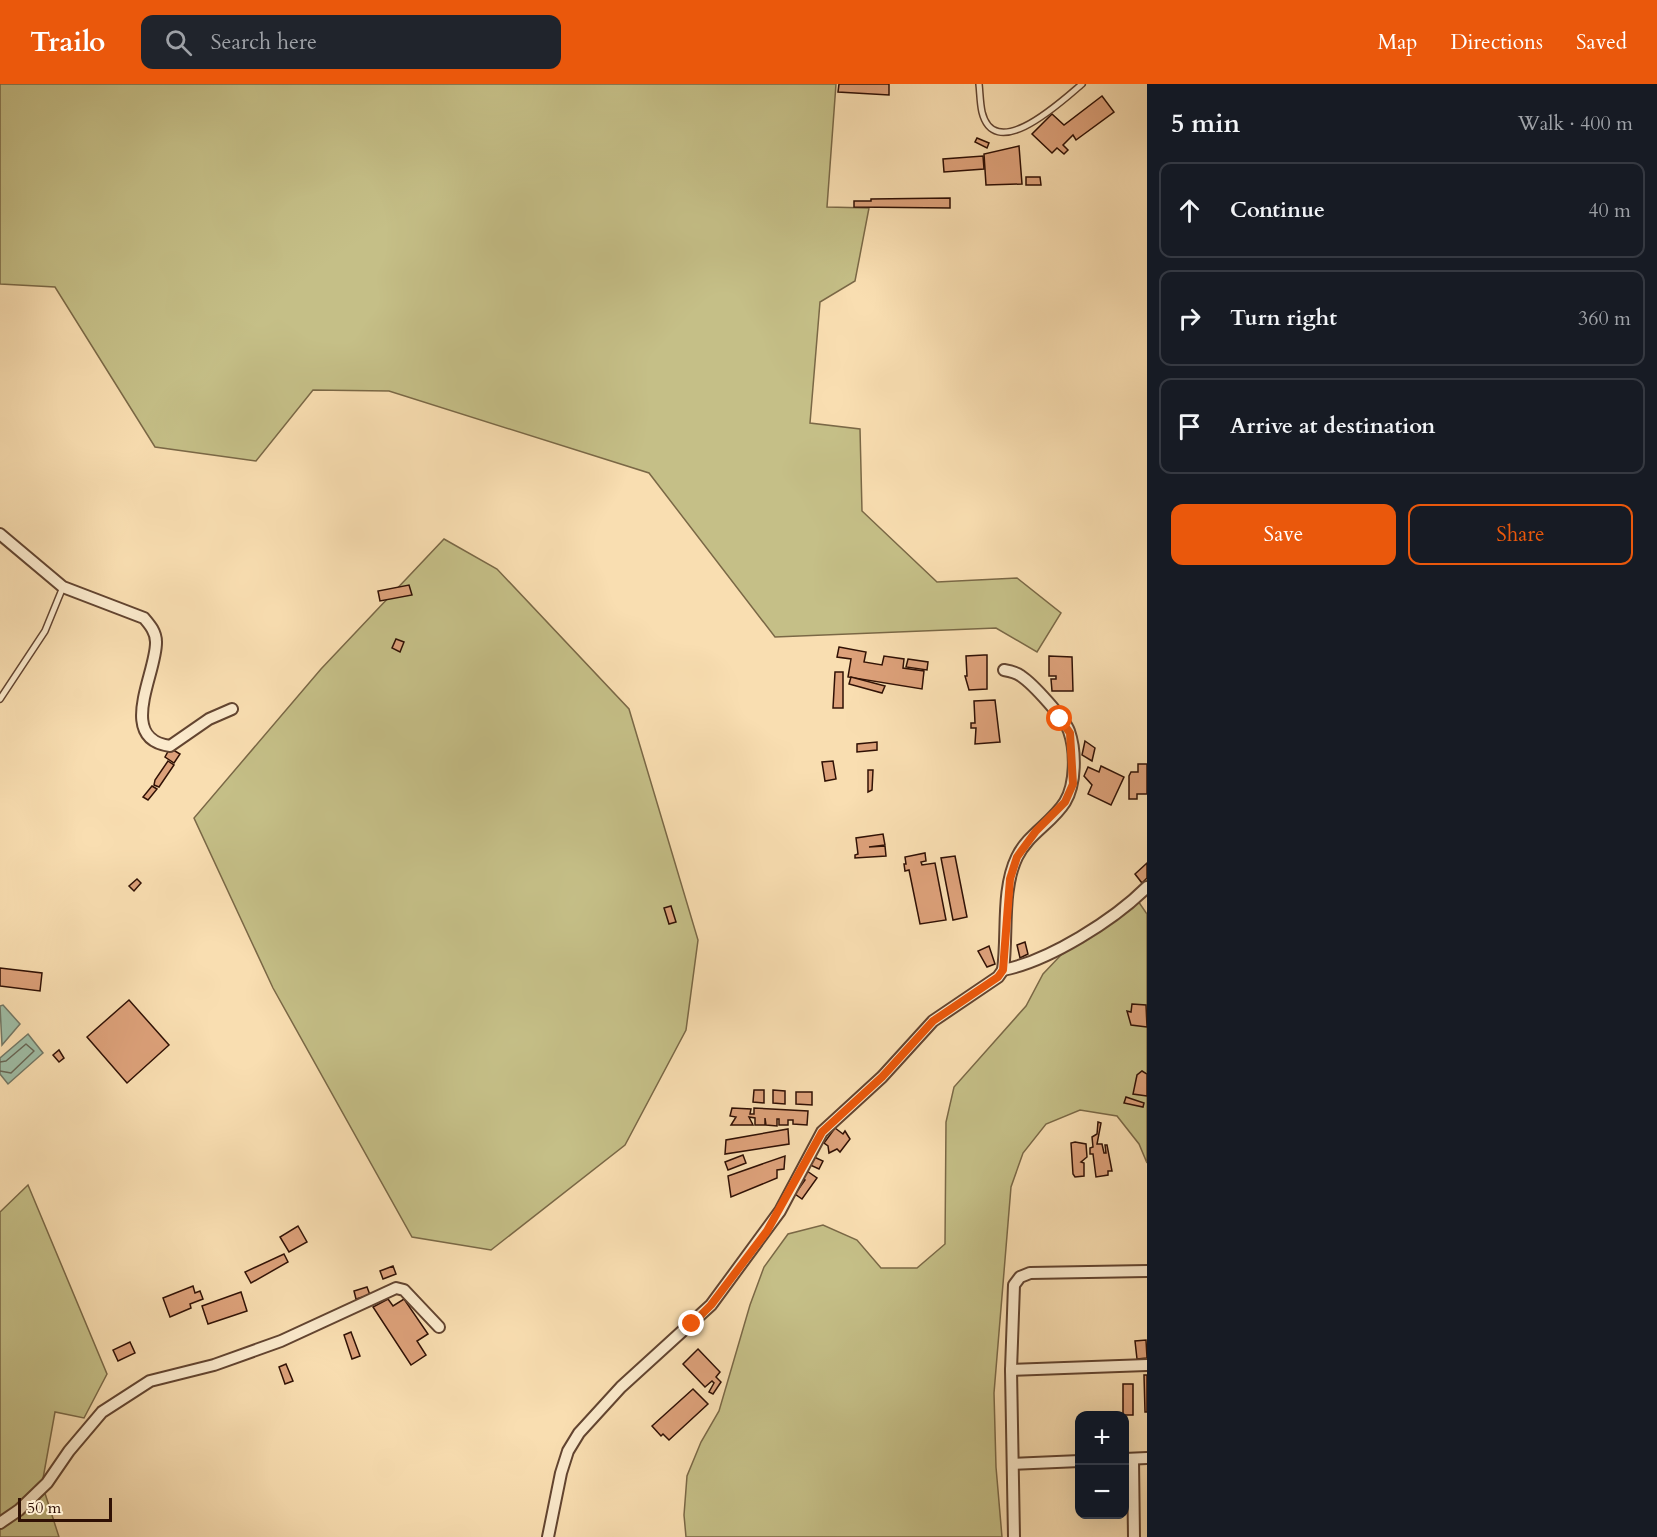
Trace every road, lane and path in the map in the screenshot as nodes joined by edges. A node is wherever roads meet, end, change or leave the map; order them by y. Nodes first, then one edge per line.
1 (979, 84) edge
2 (1082, 84) edge
3 (0, 534) edge
4 (63, 587) junction
5 (1004, 669) dead end
6 (0, 699) edge
7 (232, 709) dead end
8 (1147, 887) edge
9 (1003, 970) junction
10 (1147, 1271) edge
11 (439, 1327) dead end
12 (1147, 1365) edge
13 (1011, 1370) junction
14 (1147, 1458) edge
15 (1129, 1459) edge
16 (1075, 1461) edge
17 (1013, 1464) junction
18 (0, 1523) edge
19 (548, 1537) edge
20 (1014, 1537) edge
21 (1134, 1537) edge

1 - 2 lane
3 - 4 street
4 - 6 lane
4 - 7 street
5 - 9 street
8 - 9 street
9 - 19 street
10 - 13 street
11 - 18 street
12 - 13 street
13 - 17 street
14 - 15 street
15 - 21 street
16 - 17 street
17 - 20 street

